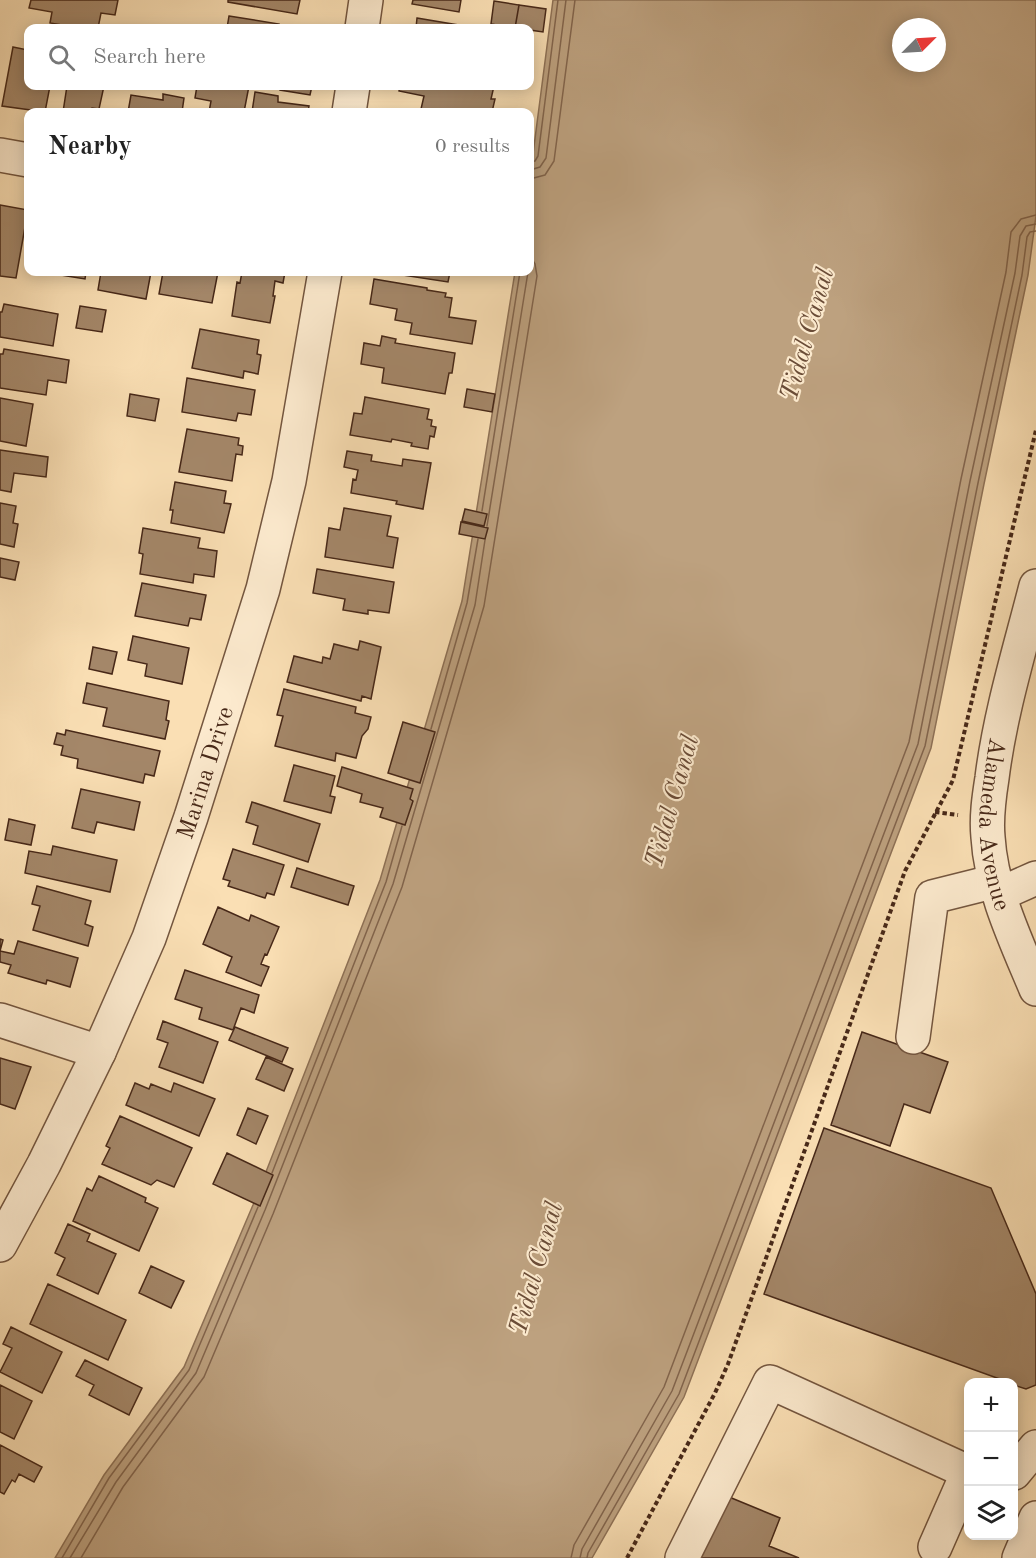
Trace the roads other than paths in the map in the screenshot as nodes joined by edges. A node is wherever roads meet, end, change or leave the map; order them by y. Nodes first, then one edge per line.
1 (366, 0) edge
2 (363, 24) edge
3 (352, 90) edge
4 (350, 108) edge
5 (0, 155) edge
6 (24, 159) edge
7 (324, 276) edge
8 (1036, 586) edge
9 (1036, 878) edge
10 (998, 887) junction
11 (1036, 989) edge
12 (0, 1020) edge
13 (913, 1036) dead end
14 (99, 1052) junction
15 (0, 1245) edge
16 (1036, 1447) edge
17 (1018, 1468) edge
18 (964, 1470) edge
19 (964, 1481) edge
20 (1018, 1495) edge
21 (1036, 1503) edge
22 (1036, 1518) edge
23 (935, 1546) dead end
24 (682, 1558) edge
25 (1019, 1558) edge

1 - 2 street
3 - 4 street
5 - 6 street
7 - 14 street, Marina Drive
8 - 10 street, Alameda Avenue
9 - 10 street
10 - 11 street, Alameda Avenue
10 - 13 street
12 - 14 street
14 - 15 street, Marina Drive
16 - 17 street
18 - 24 street
19 - 23 street
20 - 21 street
22 - 25 street

